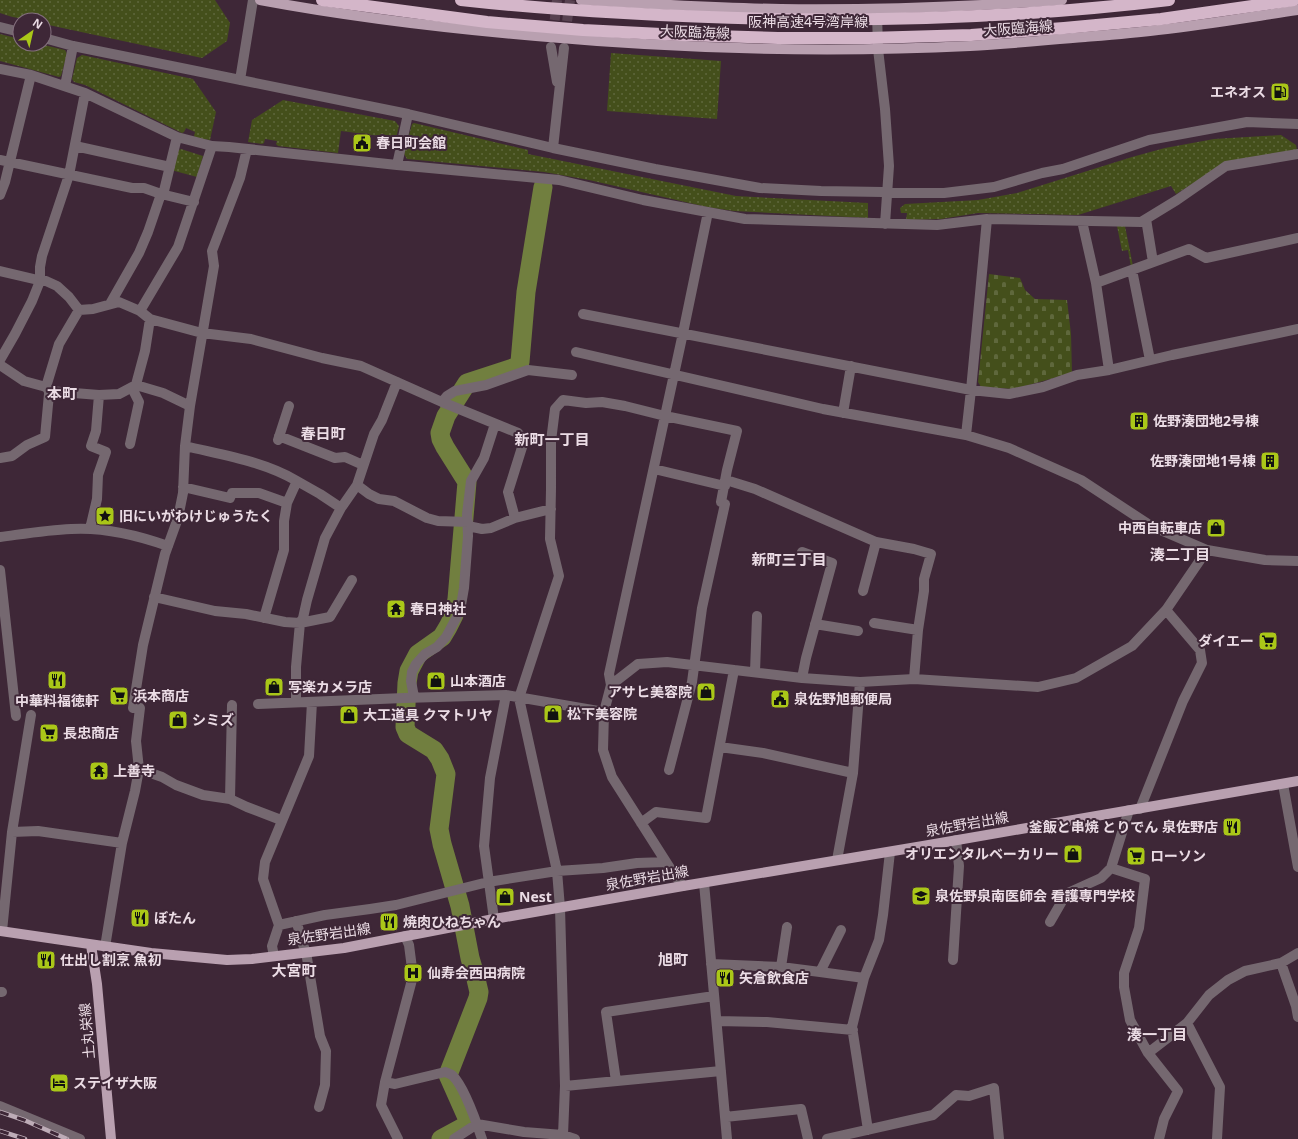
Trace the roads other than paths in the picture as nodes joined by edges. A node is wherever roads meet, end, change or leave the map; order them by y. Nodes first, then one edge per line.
1 (253, 0) edge
2 (260, 0) edge
3 (322, 0) edge
4 (461, 0) edge
5 (581, 0) edge
6 (1062, 0) edge
7 (1169, 0) edge
8 (1294, 0) edge
9 (877, 9) junction
10 (1298, 10) edge
11 (0, 27) edge
12 (12, 30) edge
13 (52, 40) edge
14 (73, 46) junction
15 (551, 47) tunnel mouth
16 (564, 48) tunnel mouth
17 (878, 49) junction
18 (0, 69) edge
19 (31, 75) junction
20 (240, 80) junction
21 (65, 86) junction
22 (85, 93) junction
23 (559, 96) junction
24 (408, 114) junction
25 (1298, 124) edge
26 (177, 137) junction
27 (75, 146) junction
28 (212, 146) junction
29 (553, 148) junction
30 (247, 149) junction
31 (1298, 154) edge
32 (5, 160) edge
33 (397, 165) junction
34 (170, 167) junction
35 (69, 175) junction
36 (887, 192) junction
37 (162, 194) junction
38 (0, 195) edge
39 (194, 202) junction
40 (708, 212) junction
41 (987, 219) junction
42 (1146, 219) junction
43 (1082, 221) junction
44 (885, 224) junction
45 (1298, 238) edge
46 (1153, 262) junction
47 (1132, 270) junction
48 (0, 271) edge
49 (40, 280) junction
50 (1096, 283) junction
51 (110, 304) junction
52 (79, 310) junction
53 (140, 311) junction
54 (583, 314) dead end
55 (150, 319) junction
56 (1298, 328) edge
57 (202, 333) junction
58 (683, 333) junction
59 (576, 352) dead end
60 (0, 360) edge
61 (1150, 360) junction
62 (0, 365) edge
63 (851, 366) junction
64 (1109, 370) junction
65 (674, 374) junction
66 (572, 375) dead end
67 (397, 382) junction
68 (136, 385) junction
69 (47, 389) junction
70 (971, 390) junction
71 (99, 396) junction
72 (448, 405) junction
73 (190, 406) junction
74 (289, 406) dead end
75 (843, 413) junction
76 (665, 416) junction
77 (495, 424) junction
78 (966, 435) junction
79 (130, 444) dead end
80 (185, 446) junction
81 (0, 458) edge
82 (364, 465) junction
83 (654, 469) junction
84 (297, 481) junction
85 (725, 483) junction
86 (357, 485) junction
87 (183, 487) junction
88 (288, 503) junction
89 (341, 508) junction
90 (551, 509) junction
91 (515, 518) junction
92 (465, 523) junction
93 (90, 529) junction
94 (0, 537) edge
95 (876, 542) junction
96 (168, 546) junction
97 (1207, 550) junction
98 (802, 552) dead end
99 (1298, 561) edge
100 (0, 570) edge
101 (352, 580) dead end
102 (863, 591) dead end
103 (154, 596) junction
104 (1166, 610) junction
105 (757, 616) dead end
106 (264, 618) junction
107 (300, 623) junction
108 (874, 623) dead end
109 (815, 624) junction
110 (918, 630) junction
111 (858, 631) dead end
112 (4, 641) edge
113 (693, 664) junction
114 (734, 670) junction
115 (755, 672) junction
116 (802, 678) junction
117 (914, 679) junction
118 (860, 682) junction
119 (611, 685) junction
120 (506, 696) junction
121 (409, 698) junction
122 (519, 698) junction
123 (296, 702) junction
124 (312, 702) junction
125 (232, 704) dead end
126 (258, 704) dead end
127 (604, 712) junction
128 (31, 715) dead end
129 (16, 716) dead end
130 (720, 747) junction
131 (139, 769) junction
132 (669, 770) dead end
133 (853, 773) junction
134 (1298, 781) edge
135 (1283, 784) junction
136 (230, 799) junction
137 (1140, 809) junction
138 (1129, 810) junction
139 (281, 820) junction
140 (641, 823) junction
141 (12, 832) junction
142 (1295, 834) edge
143 (956, 840) junction
144 (122, 843) junction
145 (890, 852) junction
146 (837, 860) junction
147 (666, 862) junction
148 (1298, 867) edge
149 (1110, 868) junction
150 (557, 871) junction
151 (488, 882) junction
152 (704, 883) junction
153 (683, 886) junction
154 (560, 908) junction
155 (494, 919) junction
156 (296, 921) junction
157 (1050, 922) dead end
158 (279, 925) junction
159 (787, 927) dead end
160 (841, 930) dead end
161 (1, 931) edge
162 (405, 936) junction
163 (91, 945) junction
164 (105, 947) junction
165 (306, 952) junction
166 (1298, 954) edge
167 (274, 956) junction
168 (953, 960) dead end
169 (1282, 963) junction
170 (712, 964) junction
171 (781, 968) junction
172 (820, 972) junction
173 (864, 978) junction
174 (714, 996) junction
175 (1298, 1017) edge
176 (716, 1021) junction
177 (1187, 1023) junction
178 (853, 1030) junction
179 (1148, 1053) junction
180 (721, 1071) junction
181 (616, 1081) junction
182 (385, 1082) junction
183 (565, 1086) junction
184 (0, 1106) edge
185 (319, 1107) dead end
186 (725, 1117) junction
187 (477, 1124) junction
188 (868, 1130) junction
189 (563, 1135) junction
190 (80, 1139) edge
191 (111, 1139) edge
192 (398, 1139) edge
193 (454, 1139) edge
194 (482, 1139) edge
195 (575, 1139) edge
196 (727, 1139) edge
197 (808, 1139) edge
198 (827, 1139) edge
199 (999, 1139) edge
200 (1159, 1139) edge
201 (1217, 1139) edge

1 - 20 street
2 - 17 main road, 大阪臨海線
3 - 8 highway, 阪神高速4号湾岸線, bridge
4 - 7 highway, 阪神高速4号湾岸線, bridge
5 - 9 main road, 大阪臨海線
6 - 9 main road, 大阪臨海線
9 - 17 street
10 - 17 main road, 大阪臨海線
11 - 12 street
13 - 14 street
14 - 20 street
14 - 21 street
15 - 23 street
16 - 23 street
17 - 36 street
18 - 19 street
19 - 21 street
19 - 32 street
20 - 24 street
21 - 22 street
22 - 26 street
22 - 27 street
23 - 29 street
24 - 29 street
24 - 33 street
25 - 36 street
26 - 28 street
26 - 34 street
27 - 34 street
27 - 35 street
28 - 30 street
28 - 39 street
29 - 36 street
30 - 33 street
30 - 57 street
31 - 42 street
32 - 35 street
32 - 38 street
33 - 40 street
34 - 37 street
35 - 37 street
35 - 49 street
36 - 44 street
37 - 39 street
37 - 51 street
39 - 53 street
40 - 44 street
40 - 58 street
41 - 43 street
41 - 44 street
41 - 70 street
42 - 43 street
42 - 46 street
43 - 50 street
45 - 46 street
46 - 47 street
47 - 50 street
47 - 61 street
48 - 49 street
49 - 52 street
49 - 60 street
50 - 64 street
51 - 52 street
51 - 53 street
52 - 69 street
53 - 55 street
54 - 58 street
55 - 57 street
55 - 68 street
56 - 61 street
57 - 67 street
57 - 73 street
58 - 63 street
58 - 65 street
59 - 65 street
61 - 64 street
62 - 69 street
63 - 70 street
63 - 75 street
64 - 70 street
65 - 75 street
65 - 76 street
66 - 72 street
67 - 72 street
67 - 82 street
68 - 71 street
68 - 73 street
68 - 79 street
69 - 71 street
69 - 81 street
70 - 78 street
71 - 93 street
72 - 77 street
73 - 80 street
74 - 82 street
75 - 78 street
76 - 83 street
76 - 85 street
76 - 90 street
77 - 91 street
77 - 92 street
78 - 97 street
80 - 84 street
80 - 87 street
82 - 86 street
83 - 85 street
83 - 119 street
84 - 88 street
84 - 89 street
85 - 95 street
85 - 113 street
86 - 89 street
86 - 92 street
87 - 88 street
87 - 96 street
88 - 106 street
89 - 107 street
90 - 91 street
90 - 122 street
91 - 92 street
92 - 121 street
93 - 94 street
93 - 96 street
95 - 102 street
95 - 110 street
96 - 103 street
97 - 99 street
97 - 104 street
98 - 109 street
100 - 112 street
101 - 107 street
103 - 106 street
103 - 131 street
104 - 117 street
104 - 137 street
105 - 115 street
106 - 107 street
107 - 123 street
108 - 110 street
109 - 111 street
109 - 116 street
110 - 117 street
112 - 129 street
113 - 114 street
113 - 119 street
113 - 132 street
114 - 115 street
114 - 130 street
115 - 116 street
116 - 118 street
117 - 118 street
118 - 133 street
119 - 127 street
120 - 121 street
120 - 122 street
120 - 151 street
121 - 124 street
122 - 127 street
122 - 150 street
123 - 124 street
123 - 126 street
124 - 139 street
125 - 136 street
127 - 140 street
128 - 141 street
130 - 133 street
130 - 140 street
131 - 136 street
131 - 144 street
133 - 146 street
134 - 135 main road, 泉佐野岩出線
135 - 137 main road, 泉佐野岩出線
135 - 142 street
136 - 139 street
137 - 138 main road, 泉佐野岩出線
138 - 143 main road, 泉佐野岩出線
138 - 149 street
139 - 158 street
140 - 147 street
141 - 144 street
141 - 161 street
142 - 148 street
143 - 145 main road, 泉佐野岩出線
143 - 168 street
144 - 164 street
145 - 146 main road, 泉佐野岩出線
145 - 173 street
146 - 152 main road, 泉佐野岩出線
147 - 150 street
147 - 153 street
149 - 157 street
149 - 179 street
150 - 151 street
150 - 154 street
151 - 155 street
151 - 156 street
152 - 153 main road, 泉佐野岩出線
152 - 170 street
153 - 154 main road, 泉佐野岩出線
154 - 155 main road, 泉佐野岩出線
154 - 183 street
155 - 162 main road, 泉佐野岩出線
156 - 158 street
156 - 165 street
158 - 167 street
159 - 171 street
160 - 172 street
161 - 163 main road, 泉佐野岩出線
162 - 165 main road, 泉佐野岩出線
162 - 182 street
163 - 164 main road, 泉佐野岩出線
163 - 191 main road, 土丸栄線
164 - 167 main road, 泉佐野岩出線
165 - 167 main road, 泉佐野岩出線
165 - 185 street
166 - 169 street
169 - 175 street
169 - 177 street
170 - 171 street
170 - 174 street
171 - 172 street
172 - 173 street
173 - 178 street
174 - 176 street
174 - 181 street
176 - 178 street
176 - 180 street
177 - 179 street
177 - 201 street
178 - 188 street
179 - 200 street
180 - 181 street
180 - 186 street
181 - 183 street
182 - 187 street
182 - 192 street
183 - 189 street
184 - 190 street
186 - 196 street
186 - 197 street
187 - 189 street
187 - 193 street
187 - 194 street
188 - 198 street
188 - 199 street
189 - 195 street

